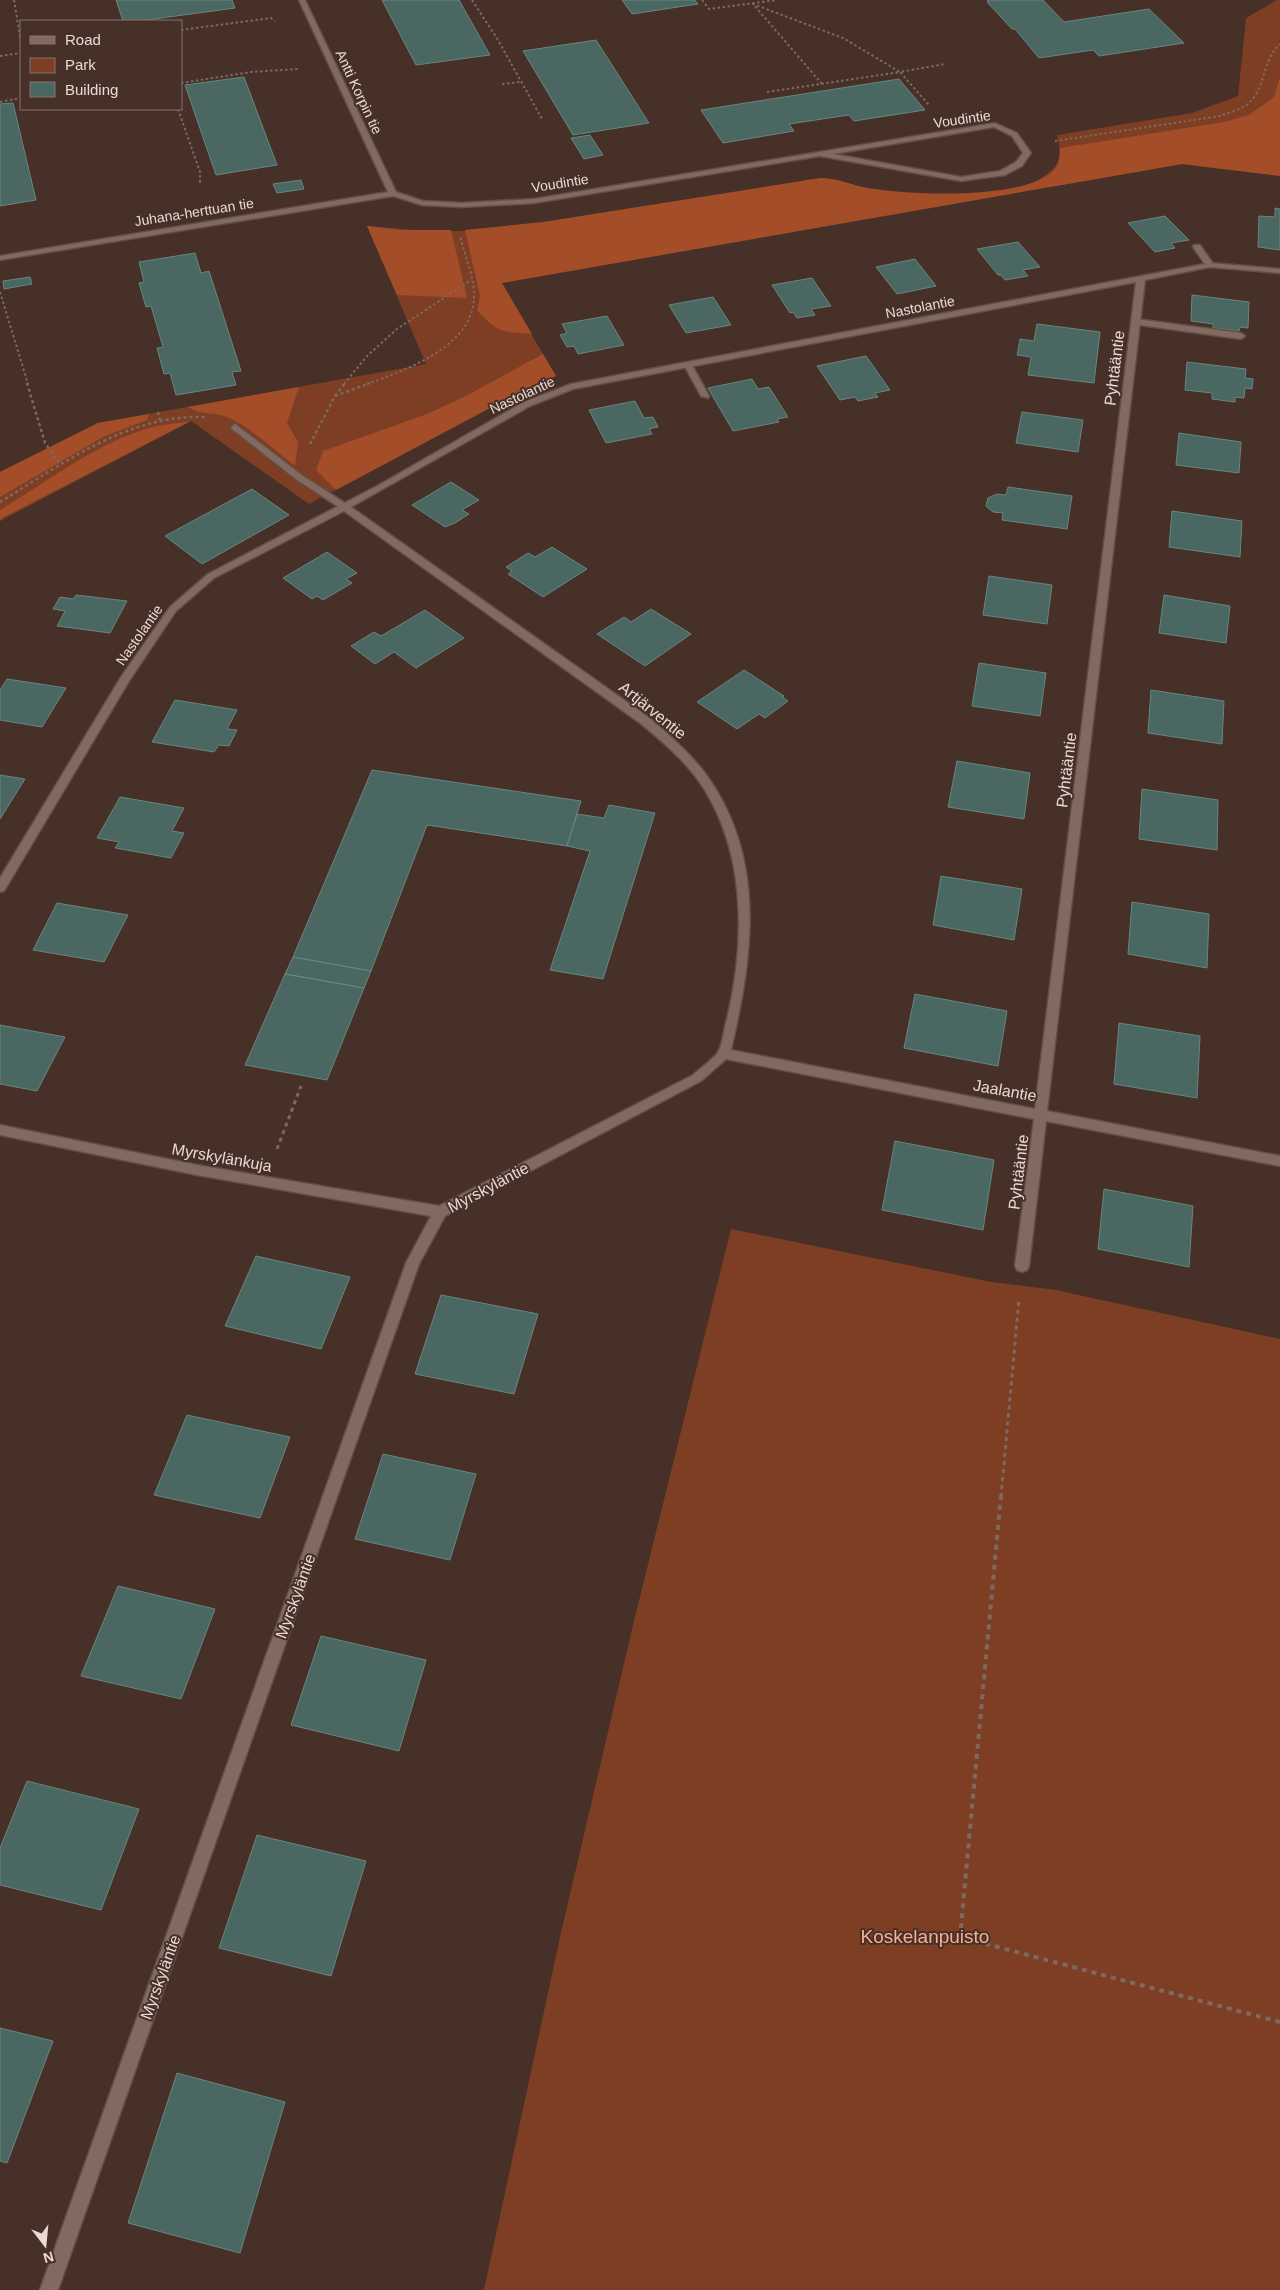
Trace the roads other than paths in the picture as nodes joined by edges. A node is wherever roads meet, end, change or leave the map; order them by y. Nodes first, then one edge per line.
1 (302, 0) edge
2 (820, 154) junction
3 (393, 194) junction
4 (1197, 247) dead end
5 (0, 258) edge
6 (1210, 265) junction
7 (1280, 271) edge
8 (1141, 278) junction
9 (1136, 322) junction
10 (1241, 336) dead end
11 (688, 364) junction
12 (705, 396) dead end
13 (236, 428) road end
14 (345, 507) junction
15 (0, 888) edge
16 (724, 1054) junction
17 (1042, 1114) junction
18 (0, 1130) edge
19 (1280, 1161) edge
20 (440, 1212) junction
21 (1022, 1266) road end
22 (49, 2290) edge

1 - 3 street, Antti Korpin tie
2 - 2 street, Voudintie
2 - 3 street, Voudintie
3 - 5 street, Juhana-herttuan tie
4 - 6 street
6 - 7 street, Nastolantie
6 - 8 street, Nastolantie
8 - 9 street, Pyhtääntie
8 - 11 street, Nastolantie
9 - 10 street
9 - 17 street, Pyhtääntie
11 - 12 street
11 - 14 street, Nastolantie
13 - 14 street, Artjärventie
14 - 15 street, Nastolantie
14 - 16 street, Artjärventie
16 - 17 street, Jaalantie
16 - 20 street, Myrskyläntie
17 - 19 street, Jaalantie
17 - 21 street, Pyhtääntie
18 - 20 street, Myrskylänkuja
20 - 22 street, Myrskyläntie

